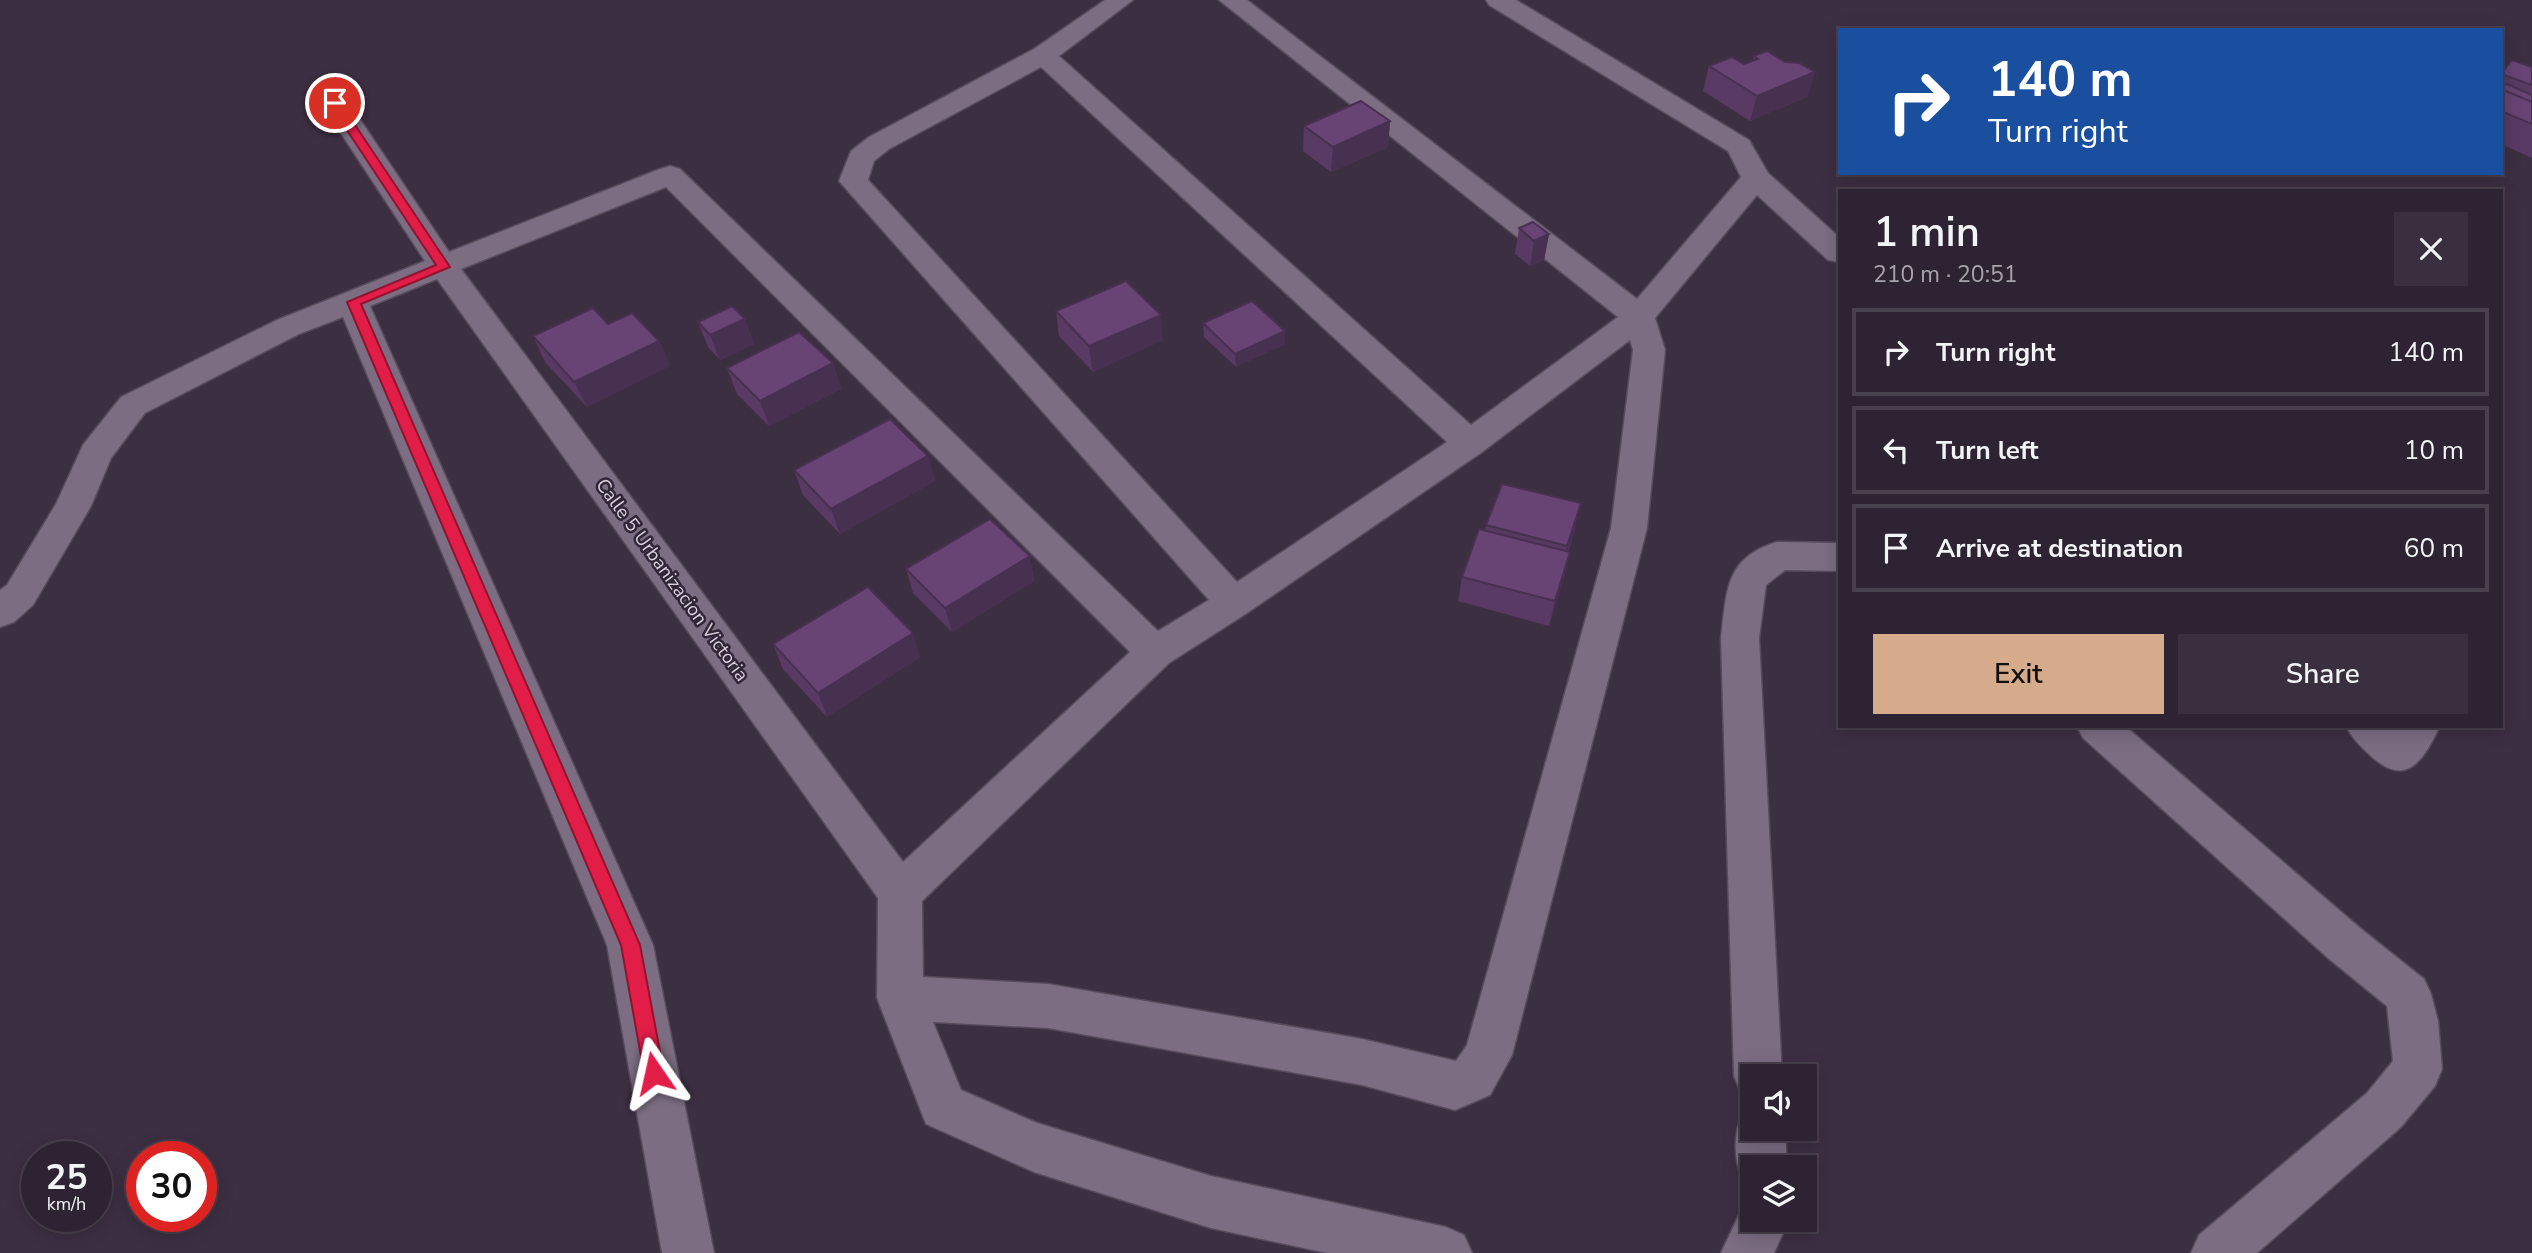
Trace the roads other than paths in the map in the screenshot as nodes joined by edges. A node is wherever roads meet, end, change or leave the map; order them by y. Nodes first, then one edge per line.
1 (1121, 0) edge
2 (1231, 0) edge
3 (1498, 0) edge
4 (1042, 55) junction
5 (335, 103) dead end
6 (1756, 178) junction
7 (1838, 252) edge
8 (444, 267) junction
9 (353, 302) junction
10 (1639, 317) junction
11 (1470, 443) junction
12 (1838, 557) edge
13 (1234, 603) junction
14 (0, 612) edge
15 (1155, 652) junction
16 (2099, 728) edge
17 (2368, 728) edge
18 (2418, 728) edge
19 (900, 893) junction
20 (901, 998) junction
21 (1758, 1064) edge
22 (1757, 1232) edge
23 (688, 1253) edge
24 (1446, 1253) edge
25 (1747, 1253) edge
26 (2217, 1253) edge

1 - 4 street
2 - 10 street
3 - 6 street
4 - 11 street
4 - 13 street
5 - 8 street, Calle 5 Urbanizacion Victoria
6 - 7 street
6 - 10 street
8 - 9 street
8 - 15 street
8 - 19 street, Calle 5 Urbanizacion Victoria
9 - 14 street
9 - 23 street
10 - 11 street
10 - 20 street
11 - 13 street
12 - 21 street
13 - 15 street
15 - 19 street
16 - 26 street
17 - 18 street
19 - 20 street
20 - 24 street
22 - 25 street

